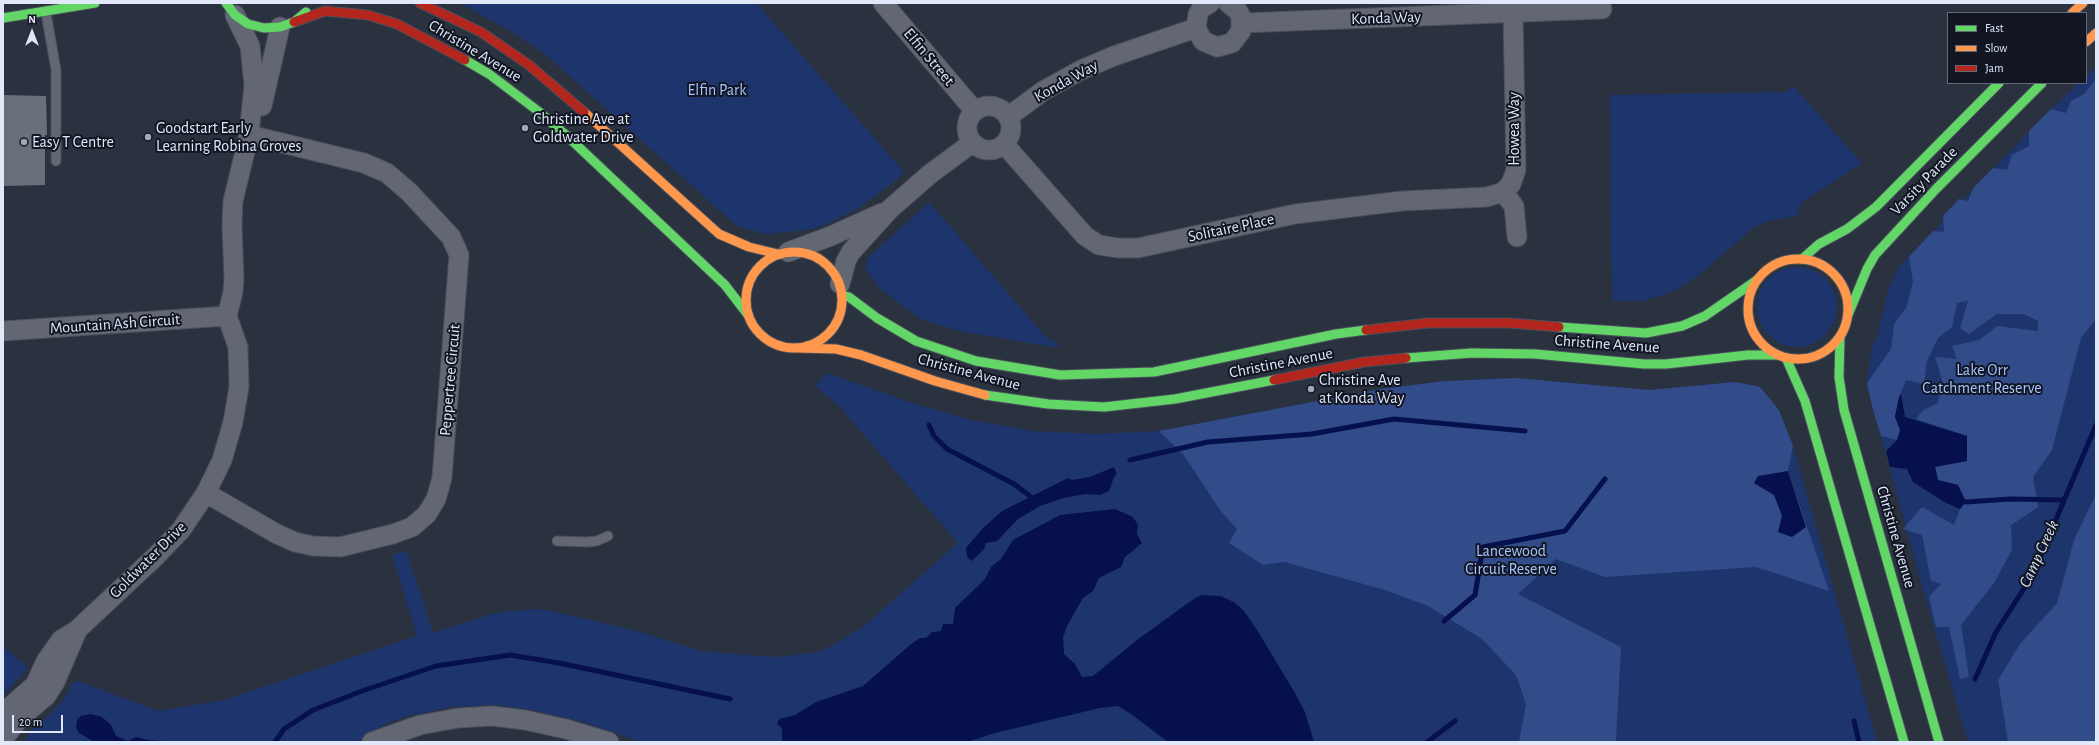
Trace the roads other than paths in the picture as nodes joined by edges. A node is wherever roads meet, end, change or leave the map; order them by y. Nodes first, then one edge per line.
1 (34, 3) edge
2 (95, 3) edge
3 (218, 3) edge
4 (312, 3) edge
5 (420, 3) edge
6 (883, 3) edge
7 (1210, 3) edge
8 (1228, 3) edge
9 (2083, 3) edge
10 (230, 9) edge
11 (1602, 10) dead end
12 (2073, 12) edge
13 (46, 13) junction
14 (1513, 13) junction
15 (3, 18) edge
16 (1242, 23) junction
17 (287, 24) junction
18 (1196, 28) junction
19 (2096, 33) edge
20 (2087, 41) edge
21 (1998, 84) edge
22 (2041, 84) edge
23 (974, 110) junction
24 (1008, 117) junction
25 (249, 135) junction
26 (972, 143) junction
27 (1004, 144) junction
28 (56, 161) dead end
29 (1502, 192) junction
30 (890, 209) junction
31 (1517, 237) dead end
32 (783, 253) junction
33 (1802, 259) junction
34 (1757, 280) junction
35 (841, 289) junction
36 (748, 315) junction
37 (1848, 315) junction
38 (227, 316) junction
39 (3, 331) edge
40 (1840, 337) junction
41 (798, 348) junction
42 (1782, 357) junction
43 (206, 493) junction
44 (608, 536) dead end
45 (557, 541) dead end
46 (77, 630) junction
47 (3, 720) edge
48 (3, 739) edge
49 (372, 742) edge
50 (609, 742) edge
51 (1904, 742) edge
52 (1939, 742) edge

1 - 13 main road
2 - 13 main road
3 - 10 main road
4 - 17 main road
5 - 32 main road, Christine Avenue
6 - 23 street, Elfin Street
7 - 18 street
8 - 16 street
9 - 12 main road
10 - 17 main road, Christine Avenue
10 - 25 street
11 - 14 street, Konda Way
13 - 15 main road
13 - 28 lane
14 - 16 street, Konda Way
14 - 29 street, Howea Way
16 - 18 street
17 - 25 street
17 - 36 main road, Christine Avenue
18 - 24 street, Konda Way
19 - 20 main road
21 - 33 main road, Varsity Parade
22 - 37 main road, Varsity Parade
23 - 24 street
23 - 26 street
24 - 27 street
25 - 38 street
25 - 43 street, Peppertree Circuit
26 - 27 street
26 - 30 street
27 - 29 street, Solitaire Place
29 - 31 street
30 - 32 street
30 - 35 street
32 - 35 main road
32 - 36 main road
33 - 34 main road
33 - 37 main road
34 - 35 main road, Christine Avenue
34 - 42 main road
35 - 41 main road
36 - 41 main road
37 - 40 main road
38 - 39 street, Mountain Ash Circuit
38 - 43 street, Goldwater Drive
40 - 42 main road
40 - 52 main road, Christine Avenue
41 - 42 main road, Christine Avenue
42 - 51 main road
43 - 46 street, Goldwater Drive
44 - 45 lane
46 - 47 street, Goldwater Drive
46 - 48 street, Goldwater Drive
49 - 50 street

